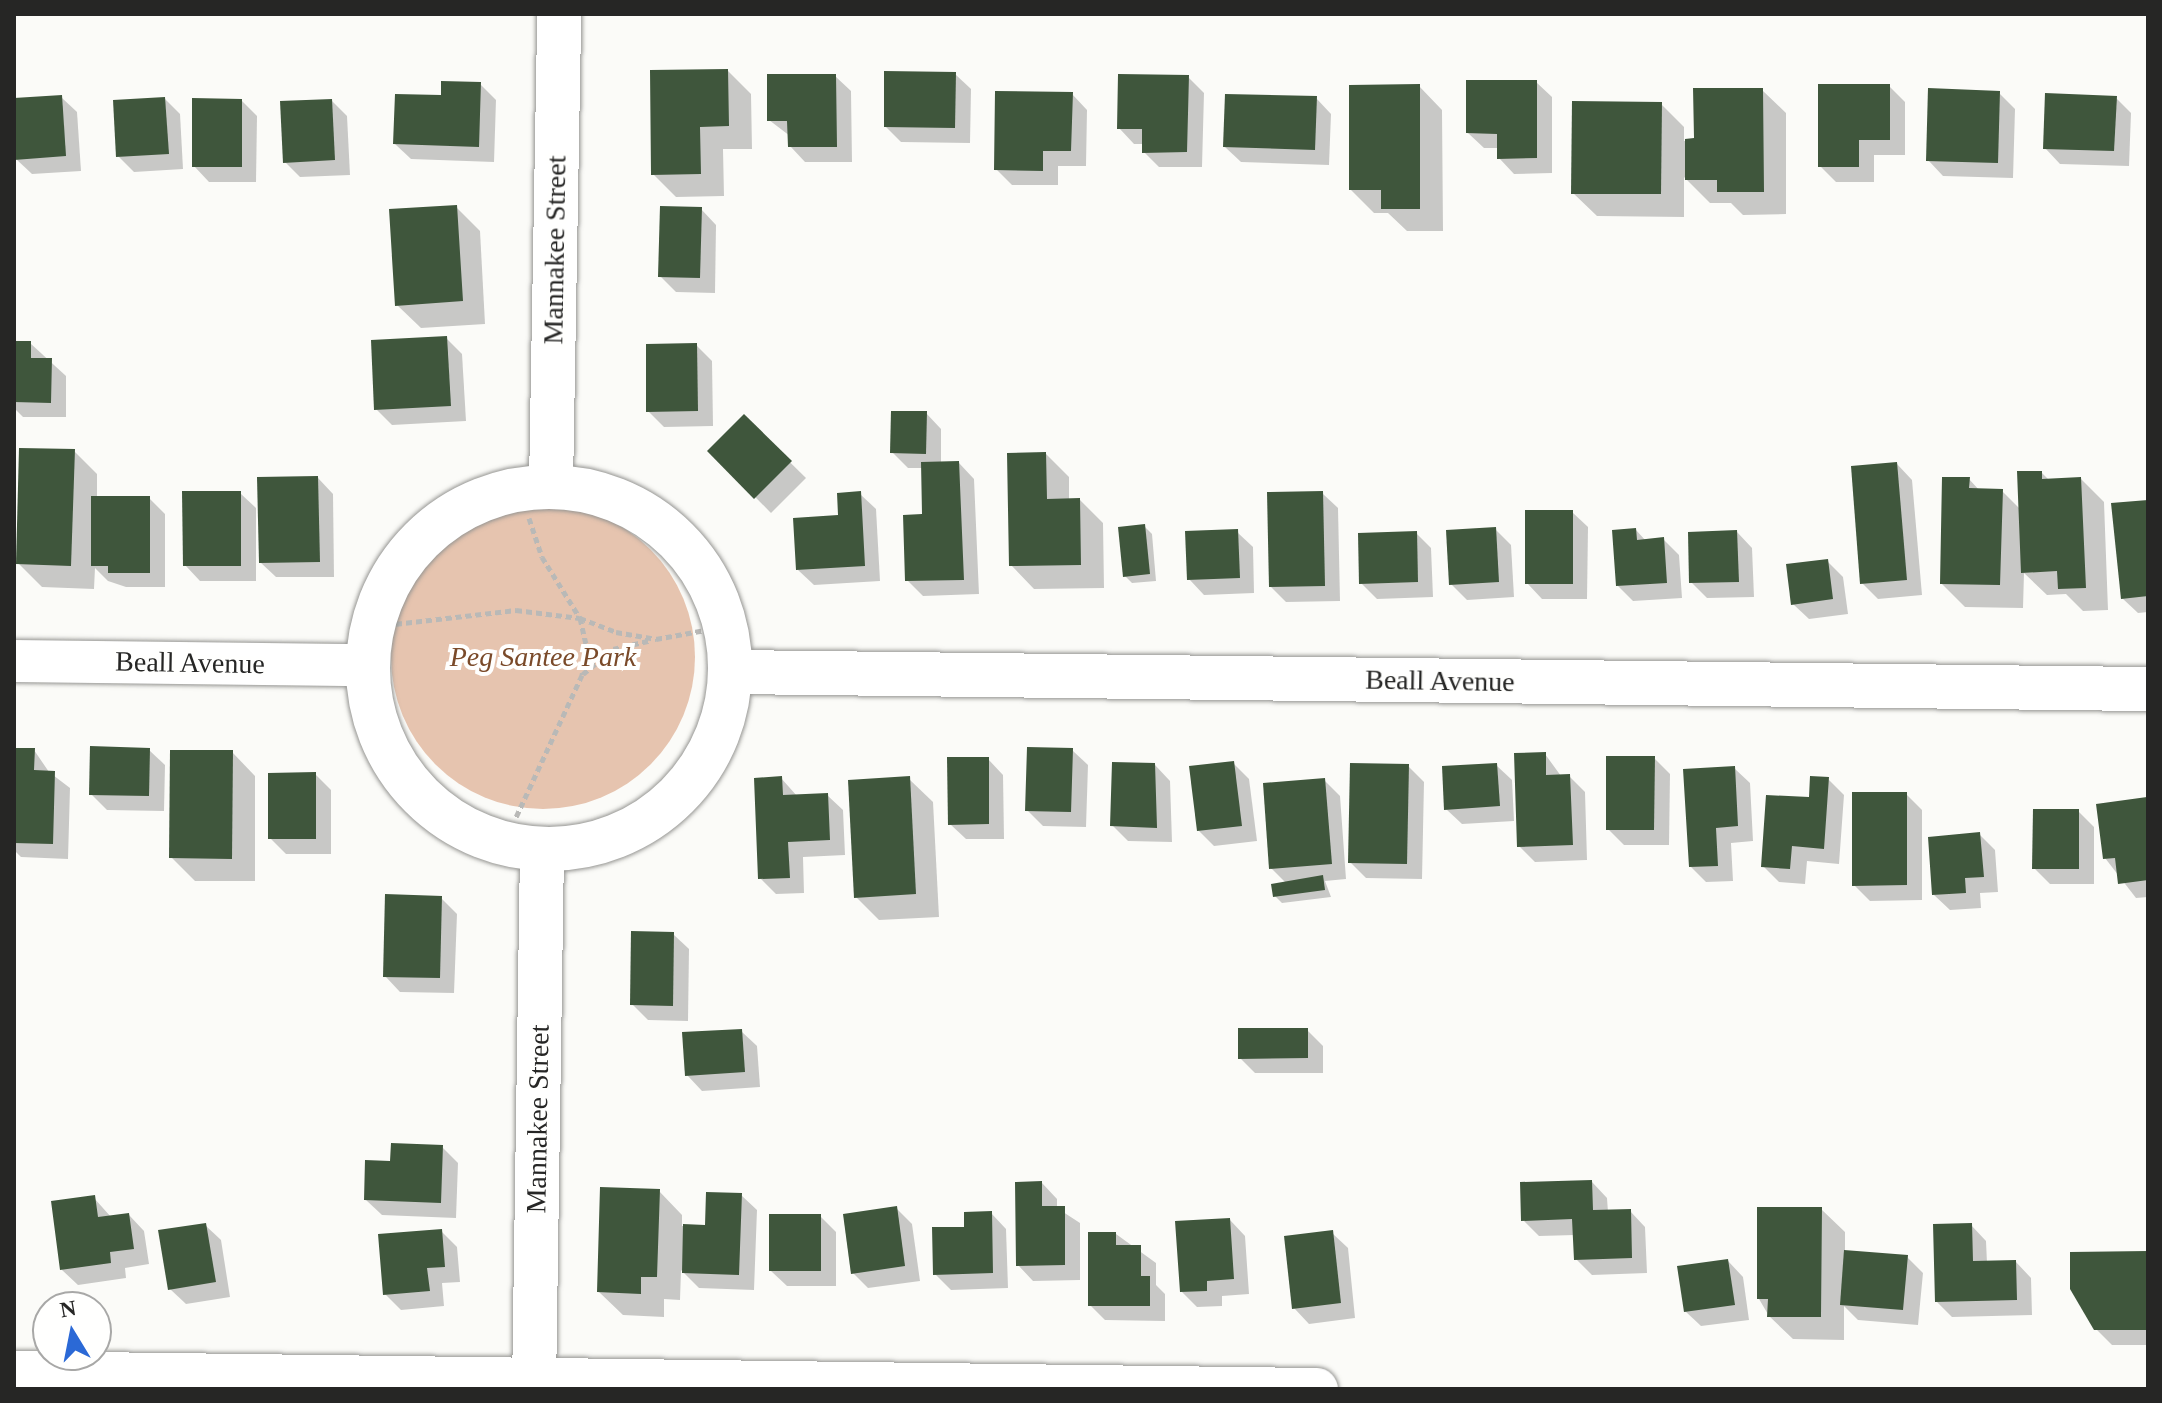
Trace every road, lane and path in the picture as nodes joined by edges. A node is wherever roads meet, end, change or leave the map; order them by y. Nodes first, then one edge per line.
1 (559, 14) edge
2 (537, 494) junction
3 (580, 618) junction
4 (386, 625) dead end
5 (705, 630) dead end
6 (656, 639) junction
7 (14, 661) edge
8 (366, 665) junction
9 (732, 672) junction
10 (582, 675) junction
11 (2148, 689) edge
12 (528, 836) junction
13 (14, 1372) edge
14 (534, 1383) edge
15 (1317, 1389) edge

1 - 2 street, Mannakee Street
2 - 3 path
2 - 8 street
2 - 9 street
3 - 4 path
3 - 6 path
3 - 10 path
5 - 6 path
6 - 10 path
7 - 8 street, Beall Avenue
8 - 12 street
9 - 11 street, Beall Avenue
9 - 12 street
10 - 12 path
12 - 14 street, Mannakee Street
13 - 14 street
14 - 15 street

